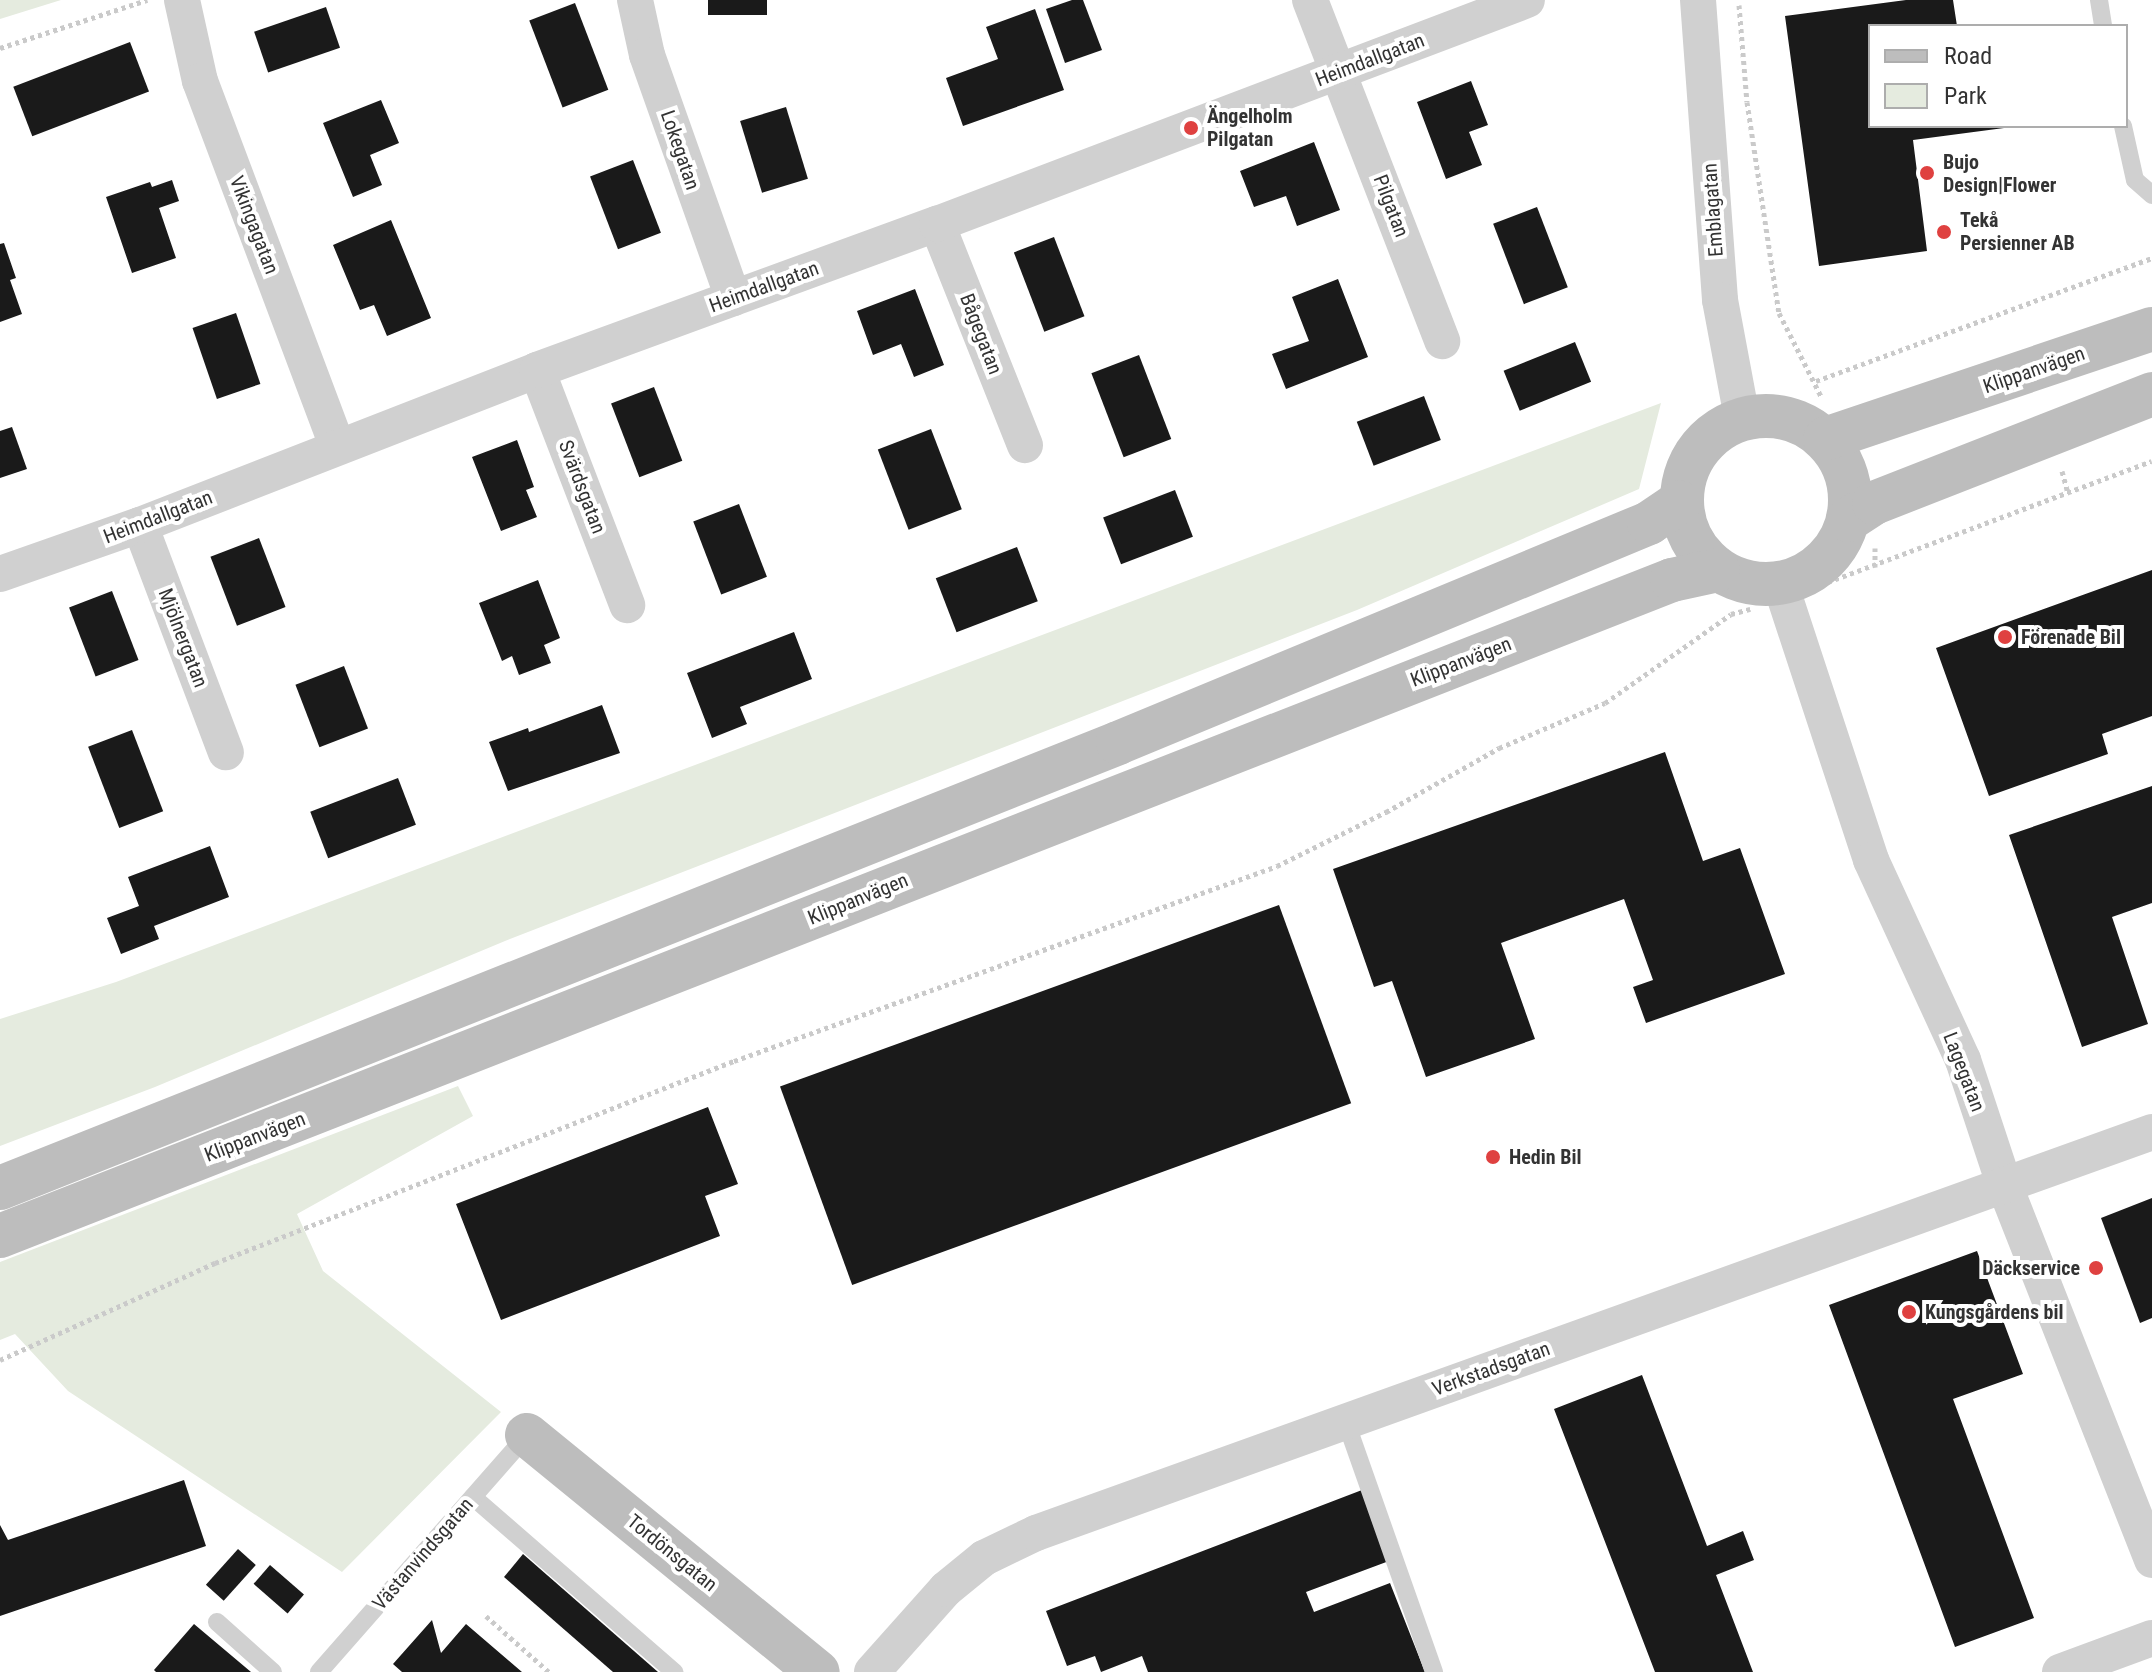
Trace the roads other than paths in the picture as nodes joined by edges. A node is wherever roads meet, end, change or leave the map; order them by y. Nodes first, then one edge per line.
1 (182, 0) edge
2 (635, 0) edge
3 (1310, 0) edge
4 (1527, 0) edge
5 (1698, 0) edge
6 (2099, 0) edge
7 (2103, 24) edge
8 (1340, 72) junction
9 (2123, 128) edge
10 (2152, 195) edge
11 (937, 224) junction
12 (733, 298) junction
13 (2152, 329) edge
14 (1442, 341) dead end
15 (537, 370) junction
16 (2152, 394) edge
17 (1742, 418) junction
18 (1839, 436) junction
19 (1025, 445) dead end
20 (337, 446) junction
21 (1680, 502) junction
22 (1861, 512) junction
23 (140, 525) junction
24 (1718, 570) junction
25 (0, 574) edge
26 (1782, 591) junction
27 (627, 605) dead end
28 (226, 752) dead end
29 (2152, 1132) edge
30 (2004, 1184) junction
31 (0, 1188) edge
32 (0, 1236) edge
33 (1346, 1422) junction
34 (527, 1435) joint
35 (473, 1497) junction
36 (2152, 1560) edge
37 (217, 1622) dead end
38 (2152, 1638) edge
39 (273, 1672) edge
40 (319, 1672) edge
41 (674, 1672) edge
42 (818, 1672) edge
43 (872, 1672) edge
44 (1434, 1672) edge
45 (2060, 1672) edge

1 - 20 street, Vikingagatan
2 - 12 street, Lokegatan
3 - 8 street, Pilgatan
4 - 8 street, Heimdallgatan
5 - 17 street, Emblagatan
6 - 7 lane
8 - 11 street, Heimdallgatan
8 - 14 street, Pilgatan
9 - 10 lane
11 - 12 street, Heimdallgatan
11 - 19 street, Bågegatan
12 - 15 street, Heimdallgatan
13 - 18 main road, Klippanvägen
15 - 20 street, Heimdallgatan
15 - 27 street, Svärdsgatan
16 - 22 main road
17 - 18 main road
17 - 21 main road
18 - 22 main road
20 - 23 street, Heimdallgatan
21 - 24 main road
21 - 31 main road
22 - 26 main road
23 - 25 street, Heimdallgatan
23 - 28 street, Mjölnergatan
24 - 26 main road
24 - 32 main road, Klippanvägen
26 - 30 street, Lagegatan
29 - 30 street, Verkstadsgatan
30 - 33 street, Verkstadsgatan
30 - 36 street, Lagegatan
33 - 43 street, Verkstadsgatan
33 - 44 lane
34 - 35 lane, Västanvindsgatan
34 - 42 main road, Tordönsgatan
35 - 40 lane, Västanvindsgatan
35 - 41 lane
37 - 39 lane
38 - 45 street

